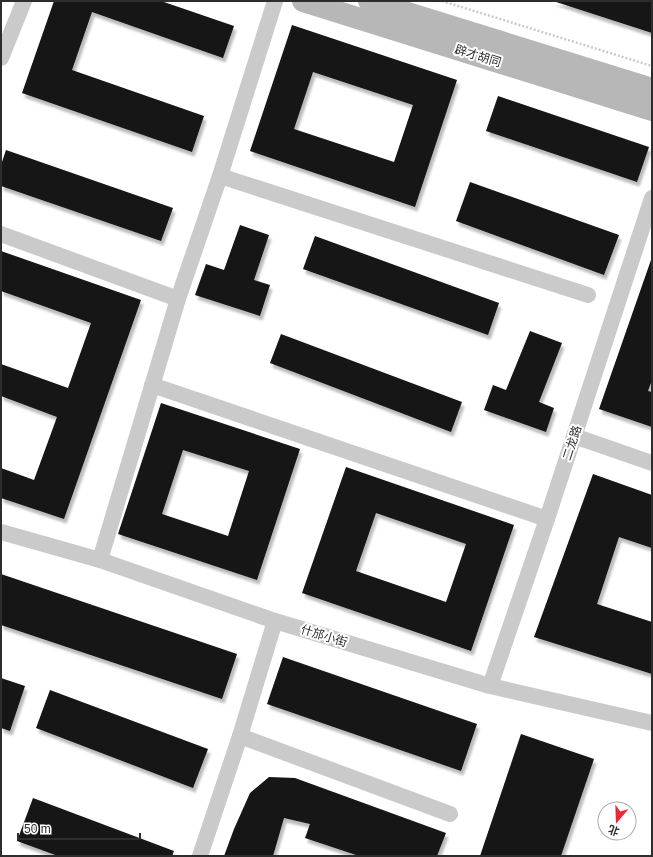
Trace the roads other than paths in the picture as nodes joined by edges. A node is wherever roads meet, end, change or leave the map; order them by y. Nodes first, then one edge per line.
1 (24, 1) edge
2 (275, 1) edge
3 (304, 1) edge
4 (369, 1) edge
5 (1, 58) edge
6 (652, 89) edge
7 (652, 110) edge
8 (220, 176) junction
9 (652, 198) edge
10 (1, 234) edge
11 (588, 295) dead end
12 (178, 299) junction
13 (152, 385) junction
14 (574, 436) junction
15 (652, 464) edge
16 (547, 519) junction
17 (1, 532) edge
18 (100, 560) junction
19 (275, 621) junction
20 (490, 686) junction
21 (652, 723) edge
22 (240, 736) junction
23 (450, 814) dead end
24 (200, 856) edge

1 - 5 street
2 - 8 street
3 - 7 main road, 辟才胡同
4 - 6 main road, 辟才胡同
8 - 11 street
8 - 12 street
9 - 14 street, 二龙路
10 - 12 street
12 - 13 street
13 - 16 street
13 - 18 street
14 - 15 street
14 - 16 street, 二龙路
16 - 20 street, 二龙路
17 - 18 street, 什邡小街
18 - 19 street, 什邡小街
19 - 20 street, 什邡小街
19 - 22 street
20 - 21 street, 什邡小街
22 - 23 street
22 - 24 street

